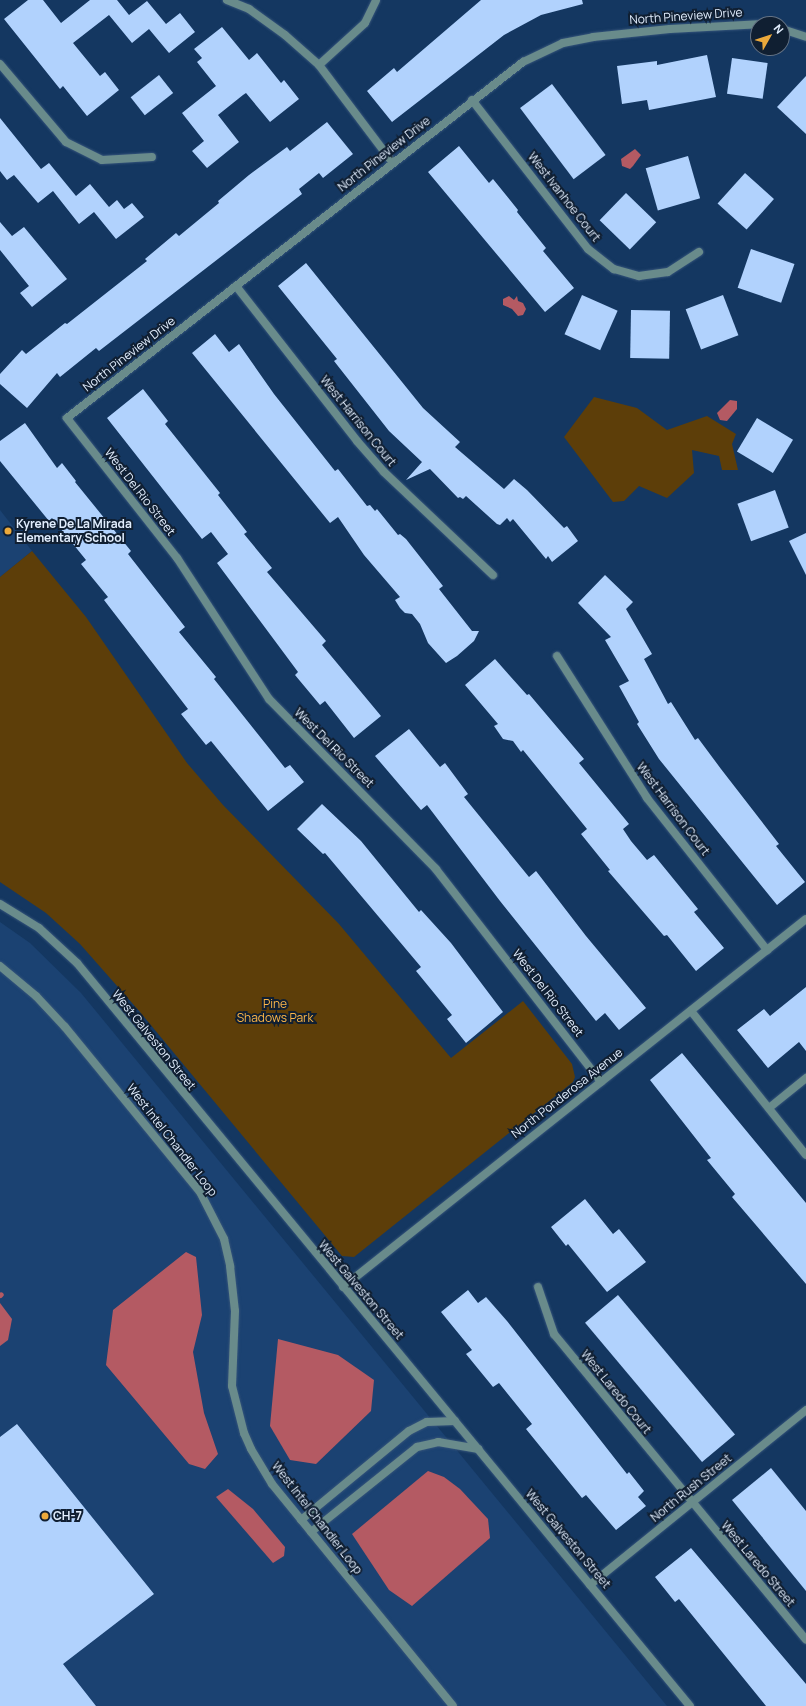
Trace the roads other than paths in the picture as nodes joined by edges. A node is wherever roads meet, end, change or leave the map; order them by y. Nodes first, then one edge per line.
1 (227, 0) edge
2 (376, 0) edge
3 (750, 25) edge
4 (790, 32) edge
5 (806, 37) edge
6 (0, 64) edge
7 (319, 66) junction
8 (472, 100) junction
9 (152, 157) dead end
10 (392, 162) junction
11 (699, 252) dead end
12 (236, 286) junction
13 (67, 418) joint
14 (493, 575) dead end
15 (557, 656) dead end
16 (0, 904) edge
17 (806, 918) edge
18 (767, 950) junction
19 (0, 966) edge
20 (692, 1011) junction
21 (806, 1078) edge
22 (601, 1082) junction
23 (769, 1108) junction
24 (806, 1155) edge
25 (344, 1287) junction
26 (538, 1287) dead end
27 (806, 1410) edge
28 (455, 1421) junction
29 (478, 1449) junction
30 (691, 1503) junction
31 (301, 1520) junction
32 (311, 1532) junction
33 (590, 1585) junction
34 (806, 1640) edge
35 (452, 1706) edge
36 (690, 1706) edge

1 - 7 street
2 - 7 street
3 - 8 street, North Pineview Drive
4 - 5 street
6 - 9 street
7 - 10 street
8 - 10 street, North Pineview Drive
8 - 11 street, West Ivanhoe Court
10 - 12 street, North Pineview Drive
12 - 13 street, North Pineview Drive
12 - 14 street, West Harrison Court
13 - 22 street, West Del Rio Street
15 - 18 street, West Harrison Court
16 - 25 street, West Galveston Street
17 - 18 street, North Ponderosa Avenue
18 - 20 street, North Ponderosa Avenue
19 - 31 street, West Intel Chandler Loop
20 - 22 street, North Ponderosa Avenue
20 - 23 street
21 - 23 street
22 - 25 street, North Ponderosa Avenue
23 - 24 street
25 - 28 street, West Galveston Street
26 - 30 street, West Laredo Court
27 - 30 street, North Rush Street
28 - 29 street, West Galveston Street
28 - 31 street
29 - 32 street
29 - 33 street, West Galveston Street
30 - 33 street, North Rush Street
30 - 34 street, West Laredo Street
31 - 32 street, West Intel Chandler Loop
32 - 35 street, West Intel Chandler Loop
33 - 36 street, West Galveston Street

